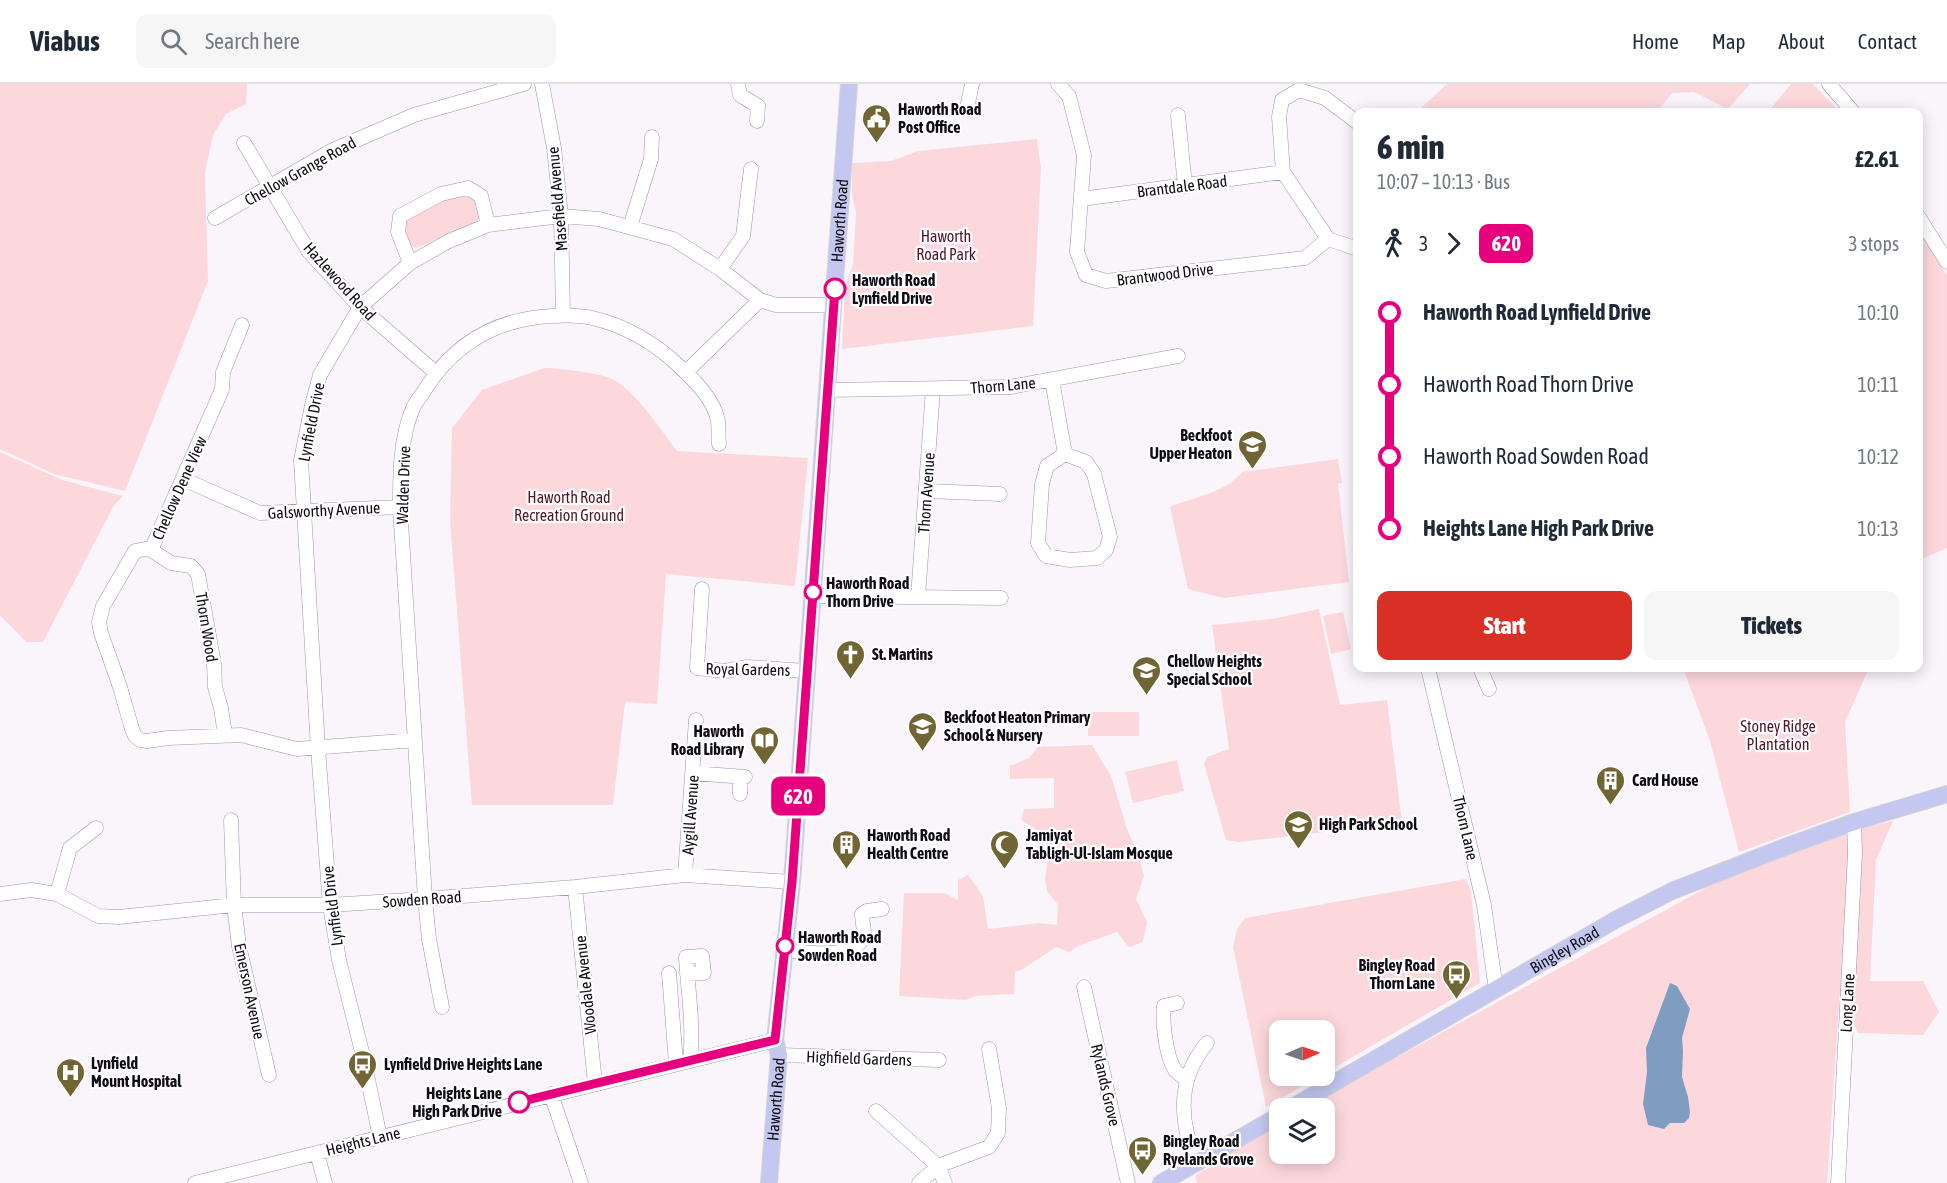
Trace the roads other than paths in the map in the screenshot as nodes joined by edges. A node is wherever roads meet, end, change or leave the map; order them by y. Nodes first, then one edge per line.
1 (524, 84) edge
2 (542, 84) edge
3 (738, 84) edge
4 (849, 84) edge
5 (972, 84) edge
6 (1058, 84) edge
7 (1829, 84) edge
8 (968, 108) dead end
9 (1850, 108) edge
10 (1178, 115) dead end
11 (1353, 119) edge
12 (757, 121) dead end
13 (652, 137) dead end
14 (244, 143) dead end
15 (751, 169) dead end
16 (1283, 172) junction
17 (270, 186) junction
18 (1185, 186) junction
19 (1080, 199) junction
20 (561, 216) junction
21 (215, 218) dead end
22 (1923, 224) edge
23 (488, 225) junction
24 (630, 227) junction
25 (1328, 239) junction
26 (1353, 247) edge
27 (1947, 262) edge
28 (410, 263) junction
29 (720, 269) junction
30 (760, 300) junction
31 (834, 305) junction
32 (360, 307) junction
33 (564, 315) junction
34 (242, 325) dead end
35 (1178, 356) dead end
36 (686, 372) junction
37 (436, 373) junction
38 (1052, 380) junction
39 (933, 388) junction
40 (827, 390) junction
41 (719, 444) dead end
42 (1065, 454) junction
43 (183, 479) junction
44 (927, 491) junction
45 (1000, 494) dead end
46 (400, 507) junction
47 (303, 513) junction
48 (151, 550) junction
49 (702, 589) dead end
50 (813, 597) junction
51 (918, 597) junction
52 (1001, 598) dead end
53 (806, 671) junction
54 (1430, 672) edge
55 (1482, 672) edge
56 (1489, 689) dead end
57 (696, 720) dead end
58 (225, 735) junction
59 (415, 740) junction
60 (318, 748) junction
61 (693, 773) junction
62 (740, 794) dead end
63 (1947, 794) edge
64 (231, 820) dead end
65 (1854, 822) junction
66 (96, 828) dead end
67 (686, 875) junction
68 (792, 882) junction
69 (575, 887) junction
70 (0, 894) edge
71 (57, 894) junction
72 (425, 899) junction
73 (234, 905) junction
74 (330, 905) junction
75 (882, 909) dead end
76 (785, 950) junction
77 (669, 973) dead end
78 (687, 974) dead end
79 (1084, 987) dead end
80 (1496, 990) junction
81 (1177, 1003) dead end
82 (442, 1007) dead end
83 (1207, 1043) dead end
84 (777, 1048) junction
85 (989, 1049) dead end
86 (939, 1060) dead end
87 (683, 1062) junction
88 (269, 1075) dead end
89 (1186, 1079) junction
90 (595, 1083) junction
91 (551, 1094) junction
92 (1308, 1098) edge
93 (876, 1112) dead end
94 (1269, 1121) edge
95 (380, 1137) junction
96 (317, 1153) junction
97 (1197, 1163) junction
98 (938, 1166) junction
99 (232, 1179) edge
100 (195, 1183) edge
101 (325, 1183) edge
102 (580, 1183) edge
103 (769, 1183) edge
104 (919, 1183) edge
105 (945, 1183) edge
106 (1128, 1183) edge
107 (1161, 1183) edge
108 (1838, 1183) edge

1 - 17 street, Chellow Grange Road
2 - 20 street, Masefield Avenue
3 - 12 street
4 - 31 main road, Haworth Road
5 - 8 street
6 - 19 street, Brantwood Drive
7 - 9 street
10 - 18 street
11 - 16 street
13 - 24 street
14 - 17 street, Hazlewood Road
15 - 29 street
16 - 18 street, Brantdale Road
16 - 25 street
17 - 21 street, Chellow Grange Road
17 - 32 street, Hazlewood Road
18 - 19 street, Brantdale Road
19 - 25 street, Brantwood Drive
20 - 23 street, Lynfield Drive
20 - 24 street, Lynfield Drive
20 - 33 street, Masefield Avenue
22 - 27 street
23 - 28 street, Lynfield Drive
23 - 28 street
24 - 29 street, Lynfield Drive
25 - 26 street
28 - 32 street, Lynfield Drive
29 - 30 street, Lynfield Drive
30 - 31 street, Lynfield Drive
30 - 36 street
31 - 40 main road, Haworth Road
32 - 37 street, Hazlewood Road
32 - 47 street, Lynfield Drive
33 - 36 street, Walden Drive
33 - 37 street, Walden Drive
34 - 43 street, Chellow Dene View
35 - 38 street, Thorn Lane
36 - 41 street, Walden Drive
37 - 46 street, Walden Drive
38 - 39 street, Thorn Lane
38 - 42 street
39 - 40 street, Thorn Lane
39 - 44 street, Thorn Avenue
40 - 50 main road, Haworth Road
42 - 42 street
43 - 47 street, Galsworthy Avenue
43 - 48 street, Chellow Dene View
44 - 45 street
44 - 51 street, Thorn Avenue
46 - 47 street, Galsworthy Avenue
46 - 59 street, Walden Drive
47 - 60 street, Lynfield Drive
48 - 58 street, Thorn Wood
48 - 58 street, Chellow Dene View
49 - 53 street, Royal Gardens
50 - 51 street
50 - 53 main road, Haworth Road
51 - 52 street
53 - 68 main road, Haworth Road
54 - 80 street, Thorn Lane
55 - 56 street
57 - 61 street, Aygill Avenue
58 - 60 street
59 - 60 street
59 - 72 street, Walden Drive
60 - 74 street, Lynfield Drive
61 - 62 street
61 - 67 street, Aygill Avenue
63 - 65 main road, Bingley Road
64 - 73 street, Emerson Avenue
65 - 80 main road, Bingley Road
65 - 108 street, Long Lane
66 - 71 street
67 - 68 street, Sowden Road
67 - 69 street, Sowden Road
68 - 76 main road, Haworth Road
69 - 72 street, Sowden Road
69 - 90 street, Woodale Avenue
70 - 71 street
71 - 73 street, Sowden Road
72 - 74 street, Sowden Road
72 - 82 street, Walden Drive
73 - 74 street, Sowden Road
73 - 88 street, Emerson Avenue
74 - 95 street, Lynfield Drive
75 - 76 street
76 - 84 main road, Haworth Road
77 - 87 street
78 - 87 street
79 - 106 street, Rylands Grove
80 - 92 main road, Bingley Road
81 - 89 street
83 - 89 street
84 - 86 street, Highfield Gardens
84 - 87 street, Heights Lane
84 - 103 main road, Haworth Road
85 - 98 street
87 - 90 street, Heights Lane
89 - 97 street
90 - 91 street, Heights Lane
91 - 95 street, Heights Lane
91 - 102 street
93 - 98 street
94 - 97 main road
95 - 96 street, Heights Lane
96 - 99 street, Heights Lane
96 - 101 street
97 - 107 main road
98 - 104 street
98 - 105 street
99 - 100 street, Heights Lane

